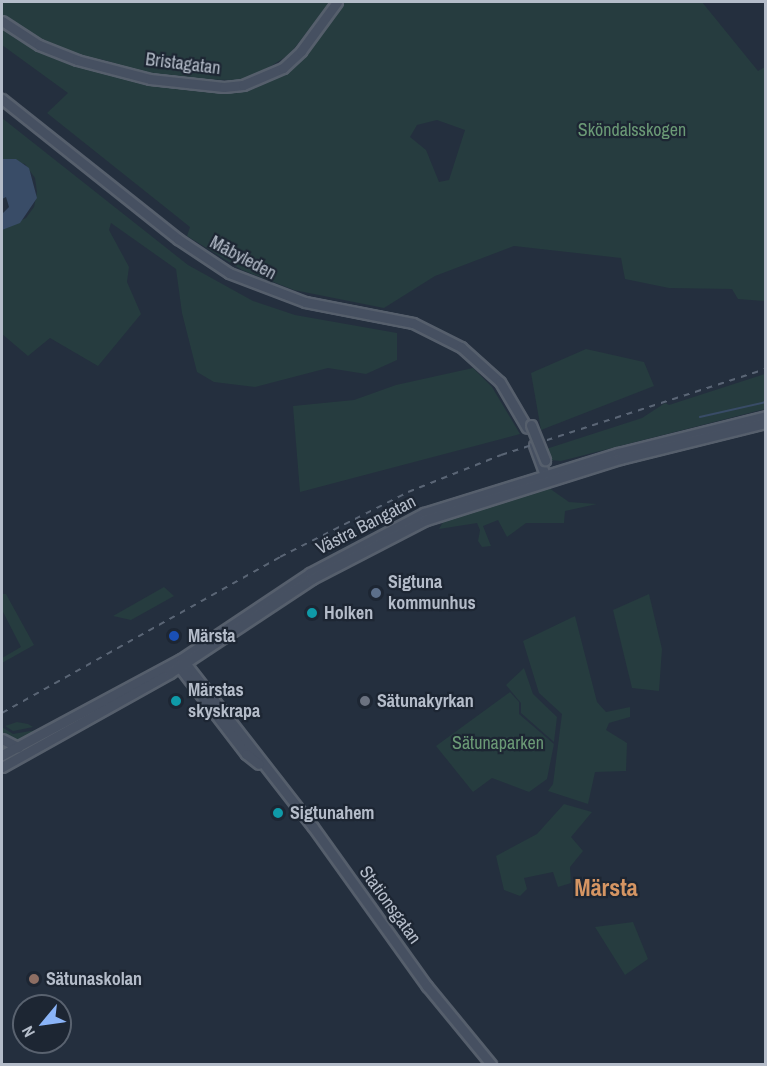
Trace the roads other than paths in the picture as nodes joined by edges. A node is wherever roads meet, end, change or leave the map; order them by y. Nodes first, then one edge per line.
1 (337, 2) edge
2 (2, 21) edge
3 (2, 99) edge
4 (765, 416) edge
5 (765, 423) edge
6 (529, 427) junction
7 (540, 462) junction
8 (550, 477) junction
9 (530, 479) junction
10 (180, 663) junction
11 (6, 747) edge
12 (37, 747) junction
13 (2, 764) edge
14 (491, 1065) edge

1 - 2 street, Bristagatan
3 - 6 street, Måbyleden
4 - 8 street, Västra Bangatan
5 - 8 street, Västra Bangatan
6 - 7 street, Måbyleden, bridge
6 - 7 street, Måbyleden
7 - 8 street, Måbyleden
7 - 9 street
8 - 9 street, Västra Bangatan
8 - 10 street, Västra Bangatan
9 - 10 street, Västra Bangatan
10 - 11 street, Västra Bangatan
10 - 12 street, Västra Bangatan
10 - 14 street, Stationsgatan
11 - 12 street, Västra Bangatan
11 - 13 street, Västra Bangatan
12 - 13 street, Västra Bangatan

